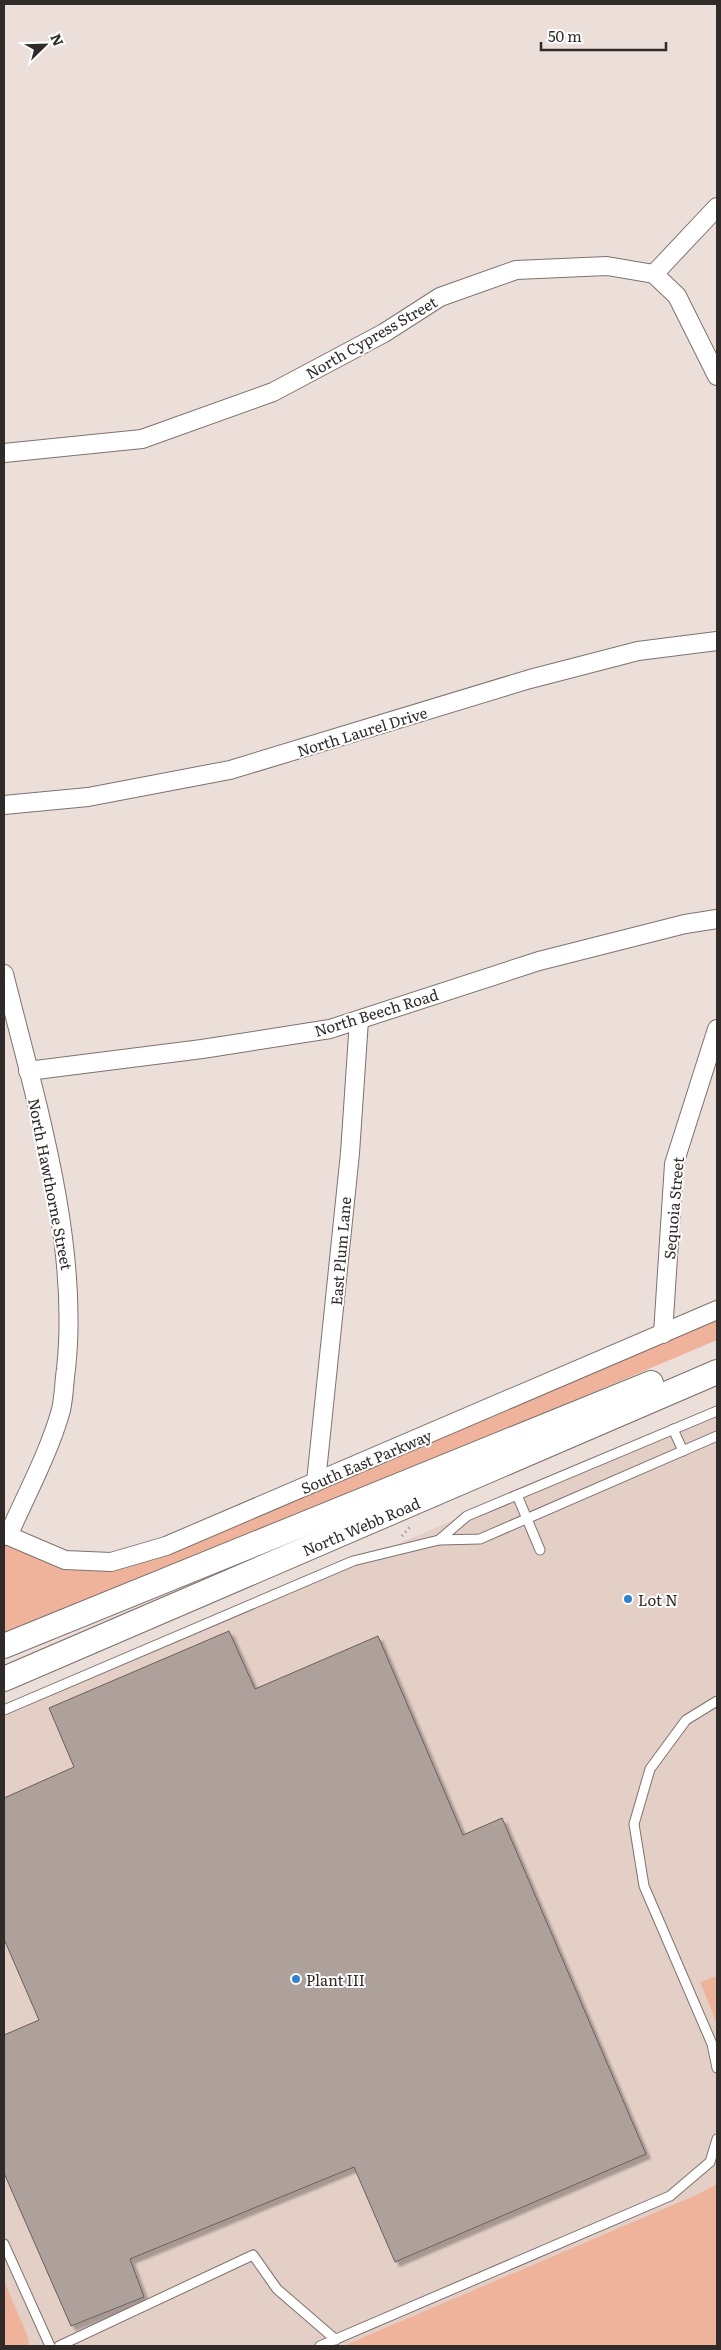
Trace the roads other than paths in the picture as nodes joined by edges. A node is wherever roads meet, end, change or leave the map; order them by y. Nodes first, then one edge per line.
1 (717, 207) edge
2 (654, 274) junction
3 (717, 376) edge
4 (4, 453) edge
5 (717, 641) edge
6 (4, 805) edge
7 (717, 919) edge
8 (4, 974) edge
9 (359, 1020) junction
10 (717, 1029) edge
11 (28, 1071) junction
12 (717, 1310) edge
13 (663, 1334) junction
14 (717, 1354) edge
15 (717, 1372) edge
16 (717, 1411) edge
17 (673, 1430) junction
18 (717, 1436) edge
19 (683, 1451) junction
20 (316, 1482) junction
21 (516, 1495) junction
22 (527, 1519) junction
23 (6, 1535) edge
24 (439, 1540) junction
25 (540, 1550) dead end
26 (7, 1644) edge
27 (4, 1679) edge
28 (717, 1701) edge
29 (4, 1710) edge
30 (717, 2068) edge
31 (717, 2138) edge
32 (4, 2244) edge
33 (336, 2340) junction
34 (50, 2346) edge
35 (60, 2346) edge
36 (320, 2346) edge

1 - 2 street
2 - 3 street
2 - 4 street, North Cypress Street
5 - 6 street, North Laurel Drive
7 - 9 street, North Beech Road
8 - 11 street, North Hawthorne Street
9 - 11 street, North Beech Road
9 - 20 street, East Plum Lane
10 - 13 street, Sequoia Street
11 - 23 street, North Hawthorne Street
12 - 13 street, South East Parkway
13 - 20 street, South East Parkway
14 - 26 main road, North Webb Road
15 - 27 main road, North Webb Road
16 - 17 lane
17 - 19 lane
17 - 21 lane
18 - 19 lane
19 - 22 lane
20 - 23 street, South East Parkway
21 - 22 lane
21 - 24 lane
22 - 24 lane
22 - 25 lane
24 - 29 lane
28 - 30 lane
31 - 33 lane
32 - 34 lane
33 - 35 lane
33 - 36 lane

